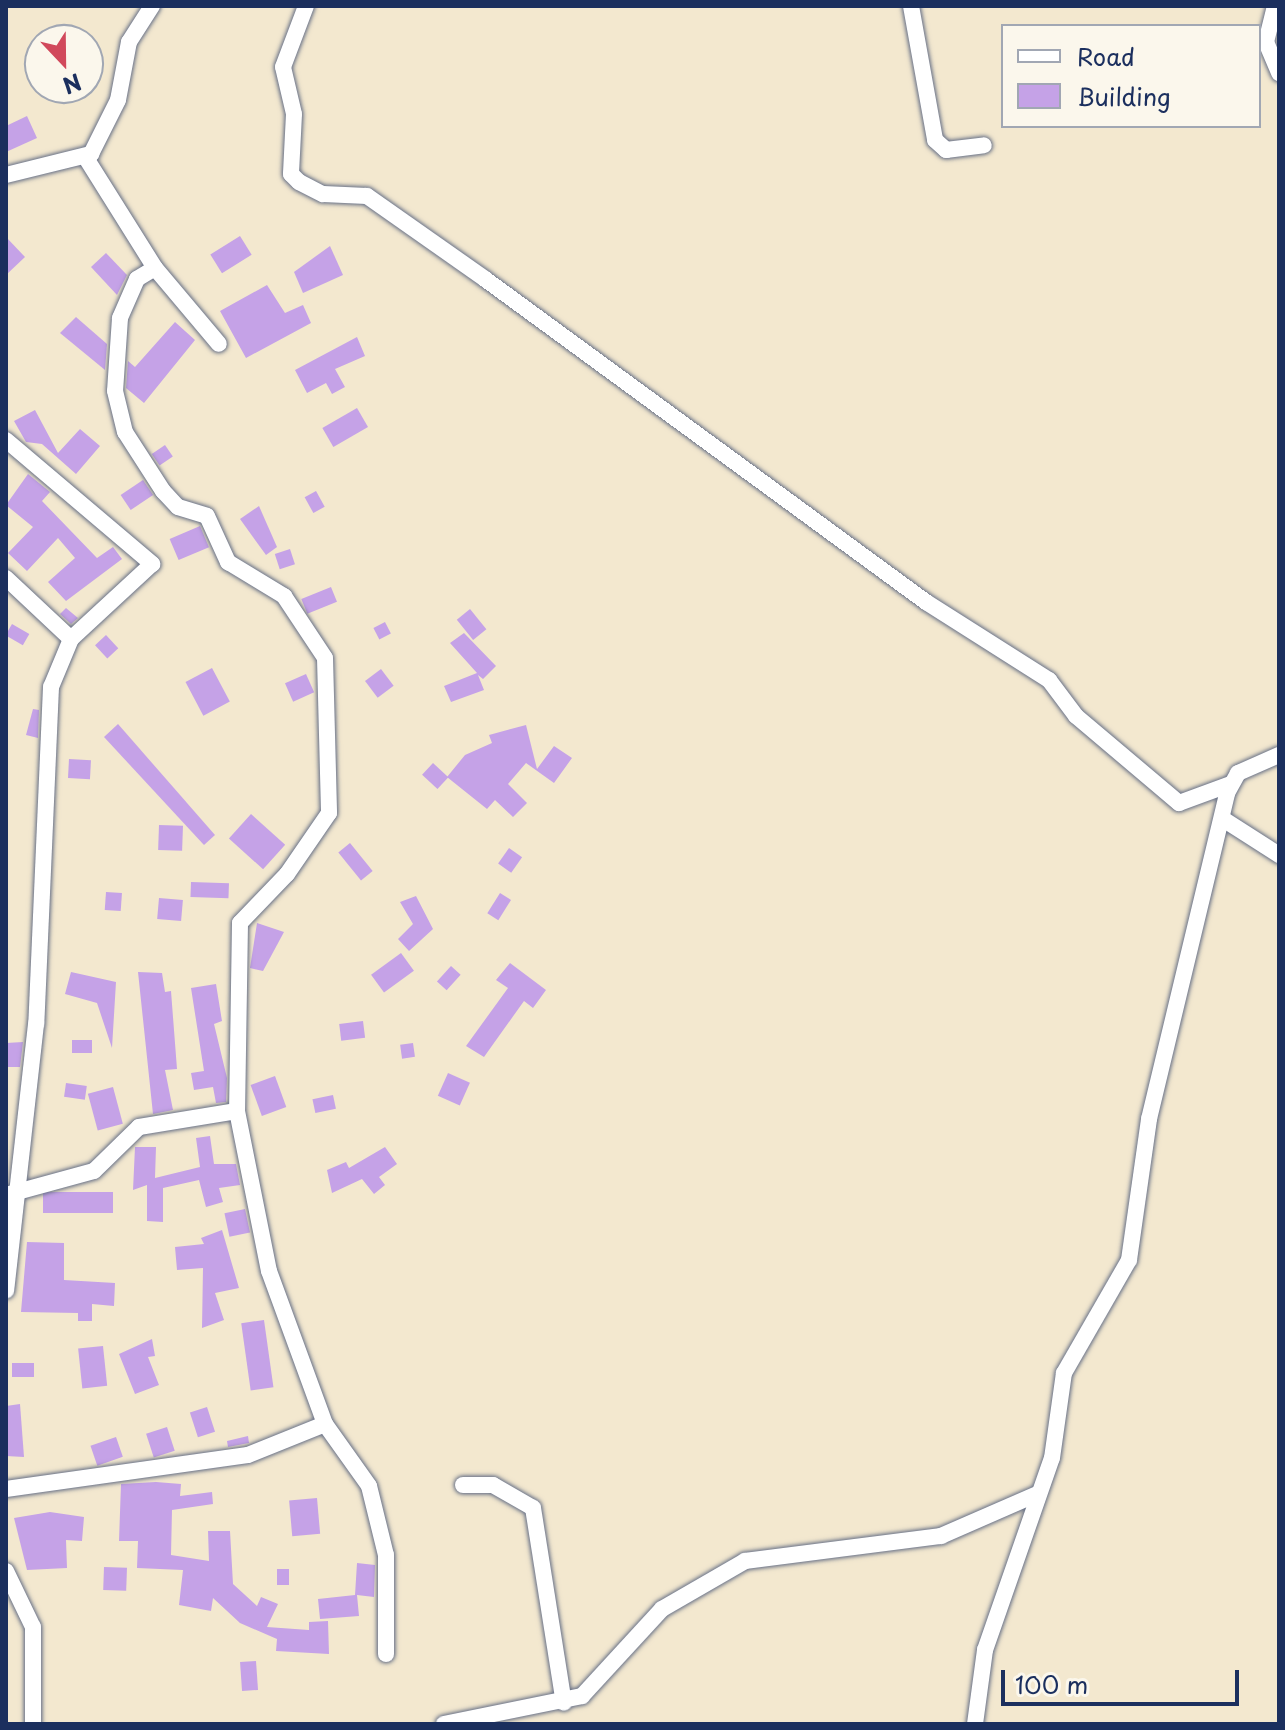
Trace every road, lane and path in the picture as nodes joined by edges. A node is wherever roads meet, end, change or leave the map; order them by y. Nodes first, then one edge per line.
1 (152, 6) edge
2 (306, 6) edge
3 (911, 6) edge
4 (1275, 6) edge
5 (1279, 73) edge
6 (984, 145) dead end
7 (86, 158) junction
8 (6, 175) edge
9 (155, 268) junction
10 (219, 344) dead end
11 (6, 440) edge
12 (6, 578) edge
13 (71, 639) junction
14 (1279, 755) edge
15 (1231, 784) junction
16 (1223, 819) junction
17 (1279, 855) edge
18 (237, 1111) junction
19 (13, 1195) edge
20 (6, 1290) edge
21 (325, 1424) junction
22 (463, 1485) dead end
23 (6, 1489) edge
24 (1037, 1494) junction
25 (6, 1571) edge
26 (386, 1654) dead end
27 (564, 1703) junction
28 (33, 1724) edge
29 (444, 1724) edge
30 (975, 1724) edge

1 - 7 street
2 - 15 street
3 - 6 street
4 - 5 street
7 - 8 street
7 - 9 street
9 - 10 street
9 - 18 street
11 - 13 street
12 - 13 street
13 - 19 street
14 - 15 street
15 - 16 street
16 - 17 street
16 - 24 street
18 - 19 street
18 - 21 street
19 - 20 street
21 - 23 street
21 - 26 street
22 - 27 street
24 - 27 street
24 - 30 street
25 - 28 street
27 - 29 street

